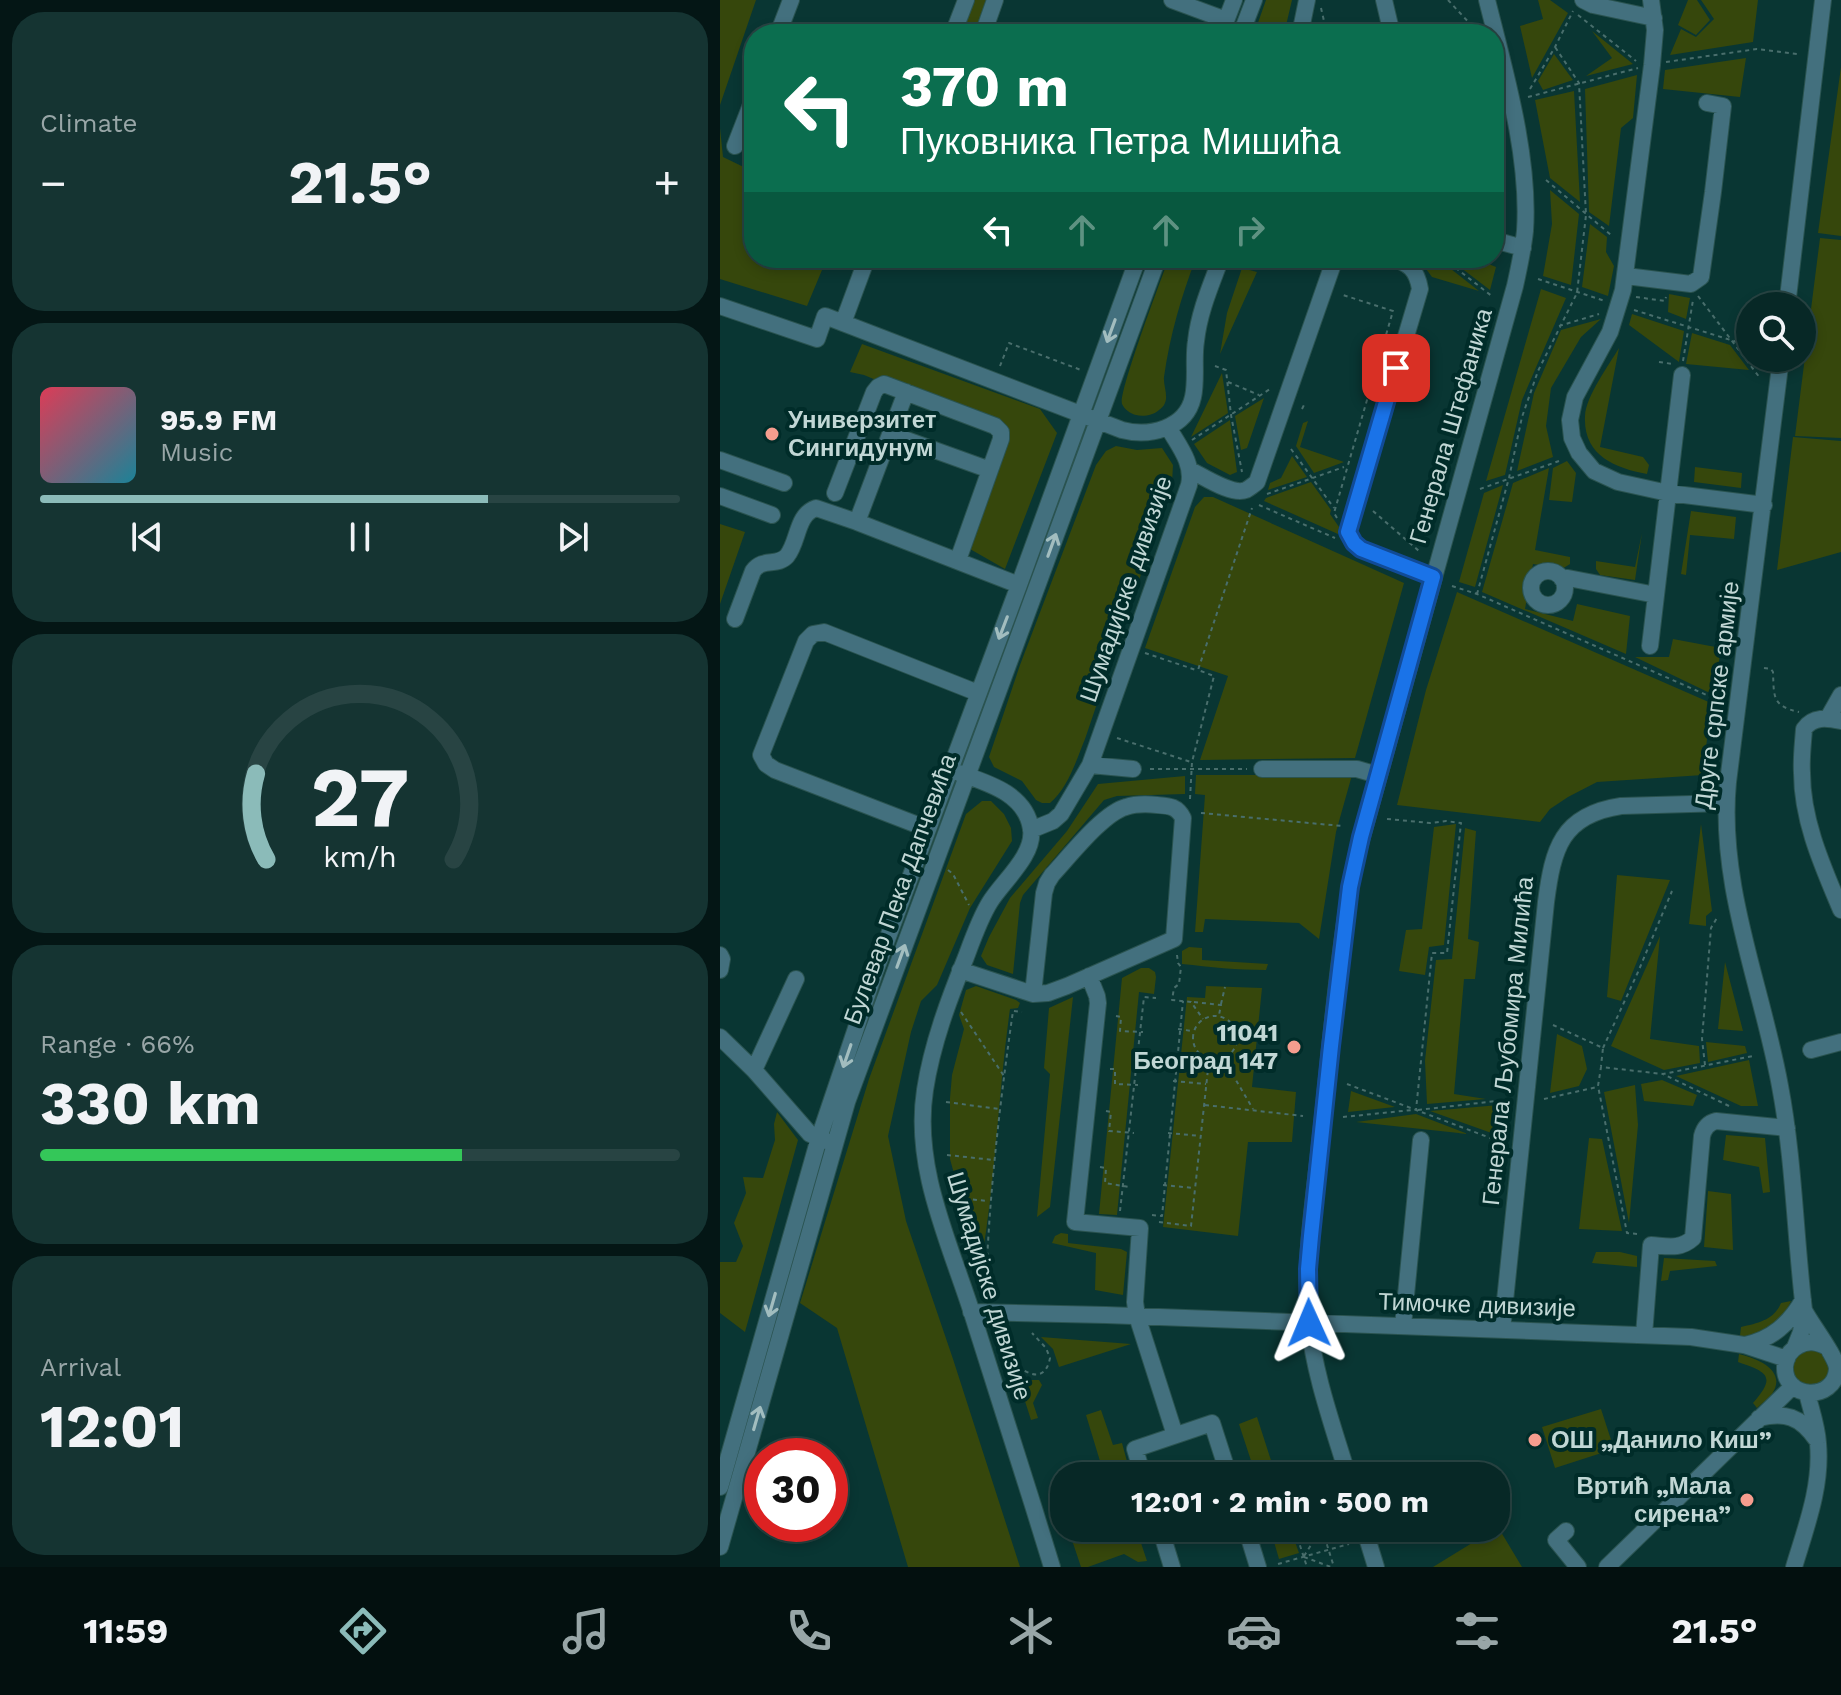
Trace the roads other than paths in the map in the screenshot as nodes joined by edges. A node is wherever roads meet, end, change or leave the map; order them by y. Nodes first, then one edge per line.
1 (791, 0) edge
2 (966, 0) edge
3 (995, 0) edge
4 (1172, 0) edge
5 (1234, 0) edge
6 (1254, 0) edge
7 (1307, 0) edge
8 (1384, 0) edge
9 (1487, 0) edge
10 (1583, 0) edge
11 (1651, 0) edge
12 (1823, 0) edge
13 (1654, 18) junction
14 (782, 24) edge
15 (957, 24) edge
16 (987, 24) edge
17 (1218, 24) edge
18 (1225, 24) edge
19 (1245, 24) edge
20 (1302, 24) edge
21 (1390, 24) edge
22 (1493, 24) edge
23 (1504, 69) edge
24 (1707, 103) dead end
25 (744, 123) edge
26 (735, 146) dead end
27 (1504, 243) edge
28 (1523, 248) junction
29 (863, 268) edge
30 (1134, 268) edge
31 (1154, 268) edge
32 (1217, 268) edge
33 (1332, 268) edge
34 (1412, 268) edge
35 (1626, 276) junction
36 (1789, 292) edge
37 (720, 306) edge
38 (843, 323) junction
39 (1779, 372) edge
40 (1682, 375) dead end
41 (906, 392) junction
42 (1080, 414) junction
43 (1097, 421) junction
44 (1168, 427) junction
45 (890, 434) junction
46 (720, 460) edge
47 (990, 470) junction
48 (1190, 470) junction
49 (784, 483) dead end
50 (835, 493) dead end
51 (1668, 493) junction
52 (720, 496) edge
53 (1764, 505) junction
54 (772, 515) dead end
55 (857, 522) junction
56 (958, 560) junction
57 (1433, 577) junction
58 (1562, 579) dead end
59 (1019, 585) junction
60 (1656, 595) junction
61 (735, 619) dead end
62 (1650, 646) dead end
63 (978, 693) junction
64 (1841, 695) edge
65 (1834, 720) edge
66 (1090, 765) junction
67 (950, 769) junction
68 (1139, 769) road end
69 (1262, 769) dead end
70 (967, 775) junction
71 (1378, 775) junction
72 (1726, 803) junction
73 (928, 829) junction
74 (1031, 830) junction
75 (1841, 910) edge
76 (720, 955) edge
77 (720, 970) edge
78 (960, 970) junction
79 (1095, 973) junction
80 (796, 979) dead end
81 (1033, 994) junction
82 (720, 1037) edge
83 (1841, 1042) edge
84 (1811, 1050) dead end
85 (754, 1070) junction
86 (1787, 1128) junction
87 (1421, 1140) dead end
88 (827, 1142) junction
89 (1804, 1305) junction
90 (971, 1312) junction
91 (1137, 1316) junction
92 (1309, 1323) junction
93 (1403, 1326) junction
94 (1502, 1330) junction
95 (1644, 1335) junction
96 (1744, 1345) junction
97 (1827, 1347) junction
98 (1791, 1353) junction
99 (1839, 1370) edge
100 (1808, 1390) junction
101 (1759, 1418) junction
102 (1175, 1435) junction
103 (1818, 1437) junction
104 (1139, 1462) edge
105 (1225, 1462) edge
106 (1344, 1462) edge
107 (720, 1487) edge
108 (1566, 1531) dead end
109 (1164, 1542) edge
110 (1250, 1542) edge
111 (1368, 1542) edge
112 (720, 1547) edge
113 (1615, 1564) edge
114 (1052, 1567) edge
115 (1172, 1567) edge
116 (1258, 1567) edge
117 (1376, 1567) edge
118 (1578, 1567) edge
119 (1794, 1567) edge

1 - 14 street
2 - 15 street
3 - 16 street
4 - 17 street
5 - 18 street
6 - 19 street
7 - 20 street
8 - 21 street
9 - 22 street, Генерала Штефаника
10 - 13 street
11 - 13 street
12 - 36 street
13 - 35 street
23 - 28 street, Генерала Штефаника
24 - 35 street
25 - 26 street
27 - 28 street
28 - 57 street, Генерала Штефаника
29 - 38 street
30 -> 42 street, Булевар Пека Дапчевића
31 - 43 street, Булевар Пека Дапчевића
32 - 44 street
33 - 48 street
34 - 57 street
35 - 51 street
37 - 38 street
38 - 42 street
39 - 53 street, Друге српске армије
40 - 51 street
41 - 45 street
41 - 47 street
41 - 50 street
42 - 43 street
42 - 59 street, Булевар Пека Дапчевића
43 - 44 street
70 -> 43 street, Булевар Пека Дапчевића
44 - 48 street, Шумадијске дивизије
45 - 47 street
45 - 55 street
46 - 49 street
47 - 56 street
48 - 66 street, Шумадијске дивизије
51 - 53 street
51 - 60 street
52 - 54 street
53 - 72 street, Друге српске армије
55 - 56 street
55 - 61 street
56 - 59 street
57 - 71 street, Генерала Штефаника
58 - 60 street
59 -> 63 street, Булевар Пека Дапчевића
60 - 62 street
63 - 67 street, Булевар Пека Дапчевића
63 - 73 street
64 - 65 street
65 - 75 street
66 - 68 street
66 - 74 street, Шумадијске дивизије
67 - 70 street
67 - 73 street, Булевар Пека Дапчевића
69 - 71 street
70 - 74 street
88 -> 70 street, Булевар Пека Дапчевића
71 - 92 street, Генерала Штефаника
72 - 86 street, Друге српске армије
72 - 94 street, Генерала Љубомира Милића
73 -> 88 street, Булевар Пека Дапчевића
74 - 78 street, Шумадијске дивизије
76 - 77 street
78 - 81 street
78 - 90 street, Шумадијске дивизије
79 - 81 street
79 - 81 street
79 - 91 street
80 - 85 street
82 - 85 street
83 - 84 street
85 - 88 street
86 - 89 street, Друге српске армије
86 - 95 street
87 - 93 street
88 -> 107 street, Булевар Пека Дапчевића
112 -> 88 street, Булевар Пека Дапчевића
89 - 96 street
89 - 97 street, Друге српске армије
89 - 98 street, Друге српске армије
90 - 91 street, Тимочке дивизије
90 - 114 street, Шумадијске дивизије
91 - 92 street, Тимочке дивизије
91 - 102 street
92 - 93 street, Тимочке дивизије
92 - 106 street, Генерала Штефаника
93 - 94 street, Тимочке дивизије
94 - 95 street, Тимочке дивизије
95 - 96 street, Тимочке дивизије
96 - 98 street, Тимочке дивизије
97 - 98 street
97 - 99 street
98 - 100 street
99 - 100 street
100 - 101 street
100 - 103 street
101 - 103 street
101 - 113 street
102 - 104 street
102 - 105 street
103 - 119 street
108 - 118 street
109 - 115 street
110 - 116 street
111 - 117 street

